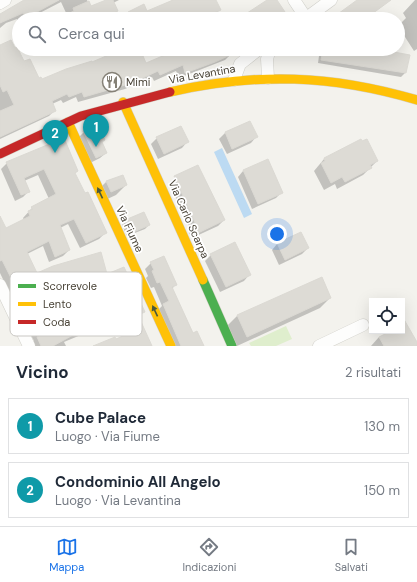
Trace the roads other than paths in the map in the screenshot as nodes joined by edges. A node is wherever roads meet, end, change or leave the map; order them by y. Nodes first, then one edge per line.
1 (5, 0) edge
2 (294, 0) edge
3 (331, 0) edge
4 (0, 3) edge
5 (301, 12) edge
6 (315, 12) edge
7 (251, 56) edge
8 (269, 56) edge
9 (268, 78) junction
10 (234, 80) junction
11 (417, 100) edge
12 (123, 102) junction
13 (68, 122) junction
14 (0, 154) edge
15 (137, 272) edge
16 (142, 283) edge
17 (0, 285) edge
18 (10, 306) edge
19 (363, 324) dead end
20 (24, 336) edge
21 (29, 346) edge
22 (171, 346) edge
23 (232, 346) edge
24 (319, 346) edge

1 - 4 street
2 - 5 street
3 - 6 street
7 - 10 street
8 - 9 street
9 - 10 street, Via Levantina
9 - 11 street, Via Levantina
10 - 12 street, Via Levantina
12 - 13 street, Via Levantina
12 - 23 street, Via Carlo Scarpa
13 - 14 street, Via Levantina
15 -> 13 street, Via Fiume
22 -> 16 street, Via Fiume
17 - 18 street
19 - 24 street
20 - 21 street

